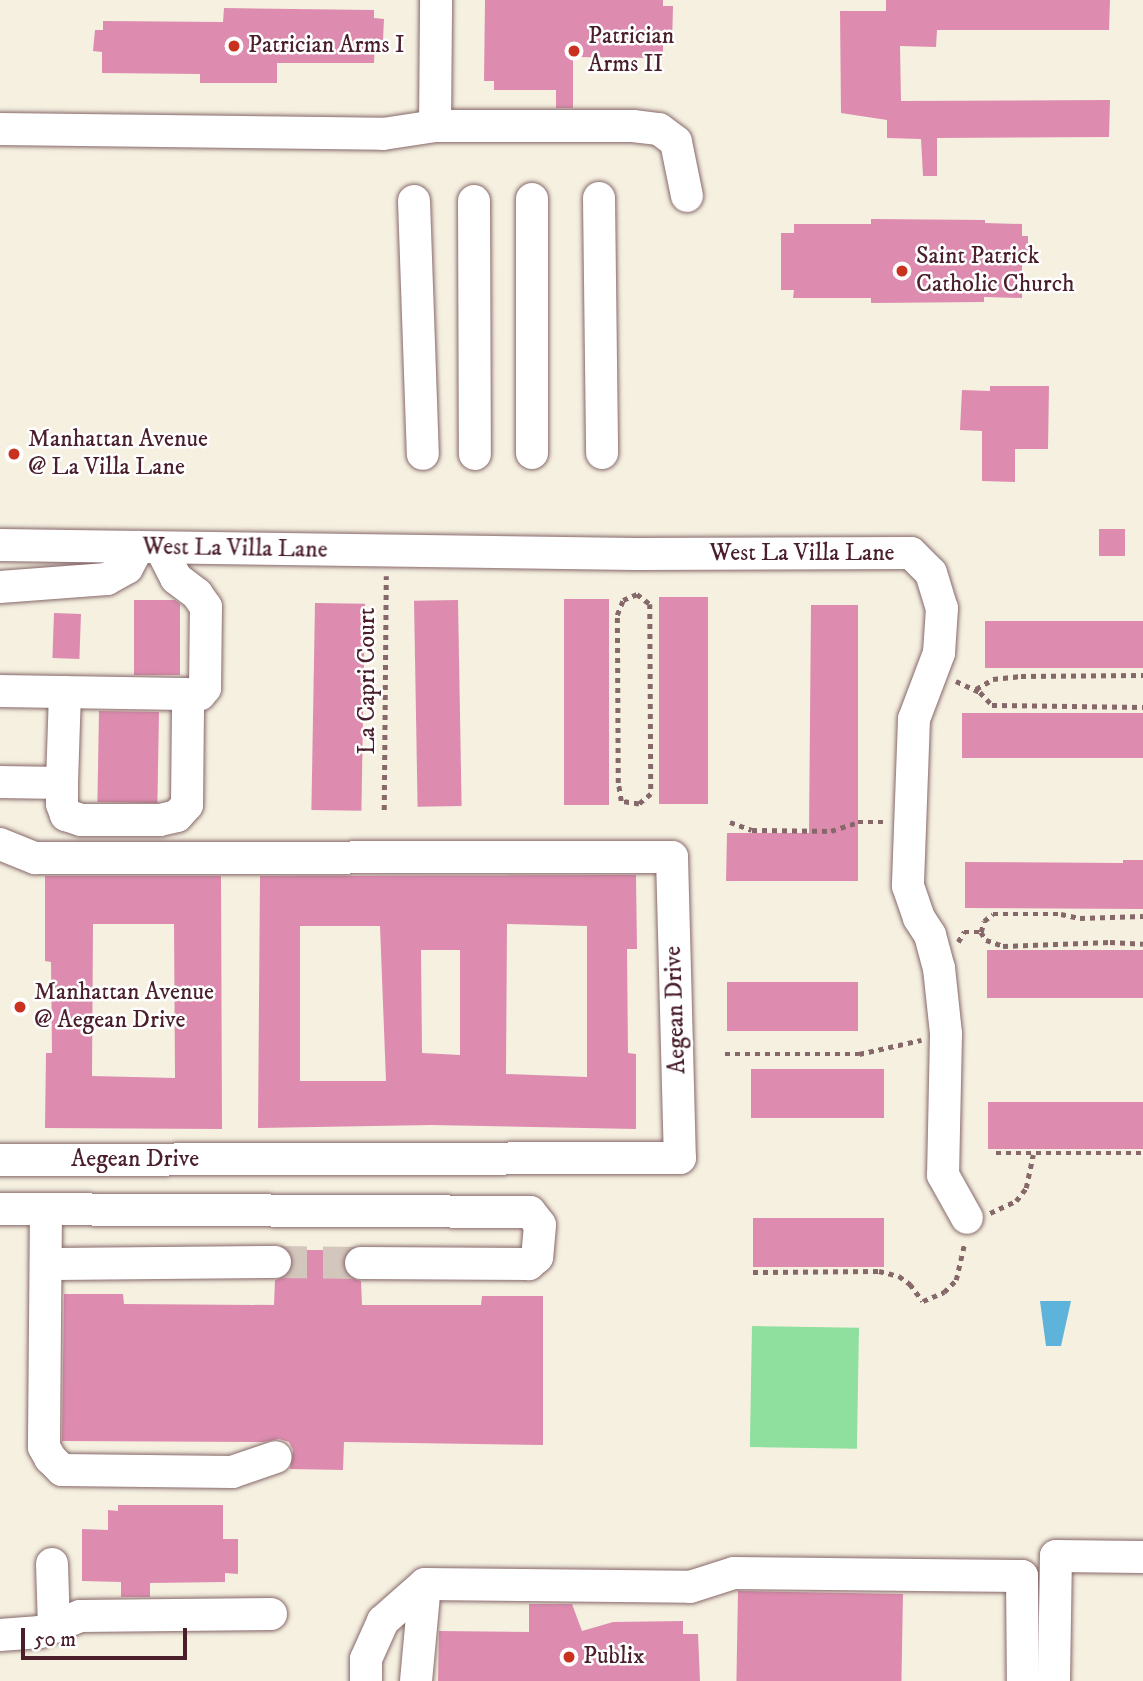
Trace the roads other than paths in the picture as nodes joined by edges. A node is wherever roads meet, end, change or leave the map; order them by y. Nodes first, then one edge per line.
1 (436, 0) edge
2 (435, 126) junction
3 (0, 129) edge
4 (687, 197) dead end
5 (599, 198) dead end
6 (532, 200) dead end
7 (414, 201) dead end
8 (474, 201) dead end
9 (532, 453) dead end
10 (601, 453) dead end
11 (423, 454) dead end
12 (475, 454) dead end
13 (0, 545) edge
14 (150, 548) junction
15 (0, 587) edge
16 (0, 691) edge
17 (65, 692) junction
18 (188, 706) dead end
19 (0, 782) edge
20 (62, 783) junction
21 (0, 844) edge
22 (0, 1160) edge
23 (0, 1209) edge
24 (46, 1210) junction
25 (253, 1211) junction
26 (381, 1211) junction
27 (967, 1218) road end
28 (46, 1264) junction
29 (276, 1457) dead end
30 (1143, 1557) edge
31 (52, 1564) dead end
32 (425, 1584) junction
33 (271, 1614) dead end
34 (54, 1627) junction
35 (0, 1635) edge
36 (375, 1638) junction
37 (416, 1678) edge
38 (366, 1681) edge
39 (1023, 1681) edge
40 (1054, 1681) edge

1 - 2 street
2 - 3 street
2 - 4 street
5 - 10 street
6 - 9 street
7 - 11 street
8 - 12 street
13 - 14 street, West La Villa Lane
14 - 15 street
14 - 17 street
14 - 27 street, West La Villa Lane
16 - 17 street
17 - 20 street
18 - 20 street
19 - 20 street
21 - 22 street, Aegean Drive
23 - 24 street
24 - 25 street
24 - 28 street
25 - 26 street
25 - 28 street
26 - 26 street
28 - 29 street
30 - 40 street
31 - 34 street
32 - 36 street
32 - 37 street
32 - 39 street
33 - 34 street
34 - 35 street
36 - 37 street
36 - 38 street

